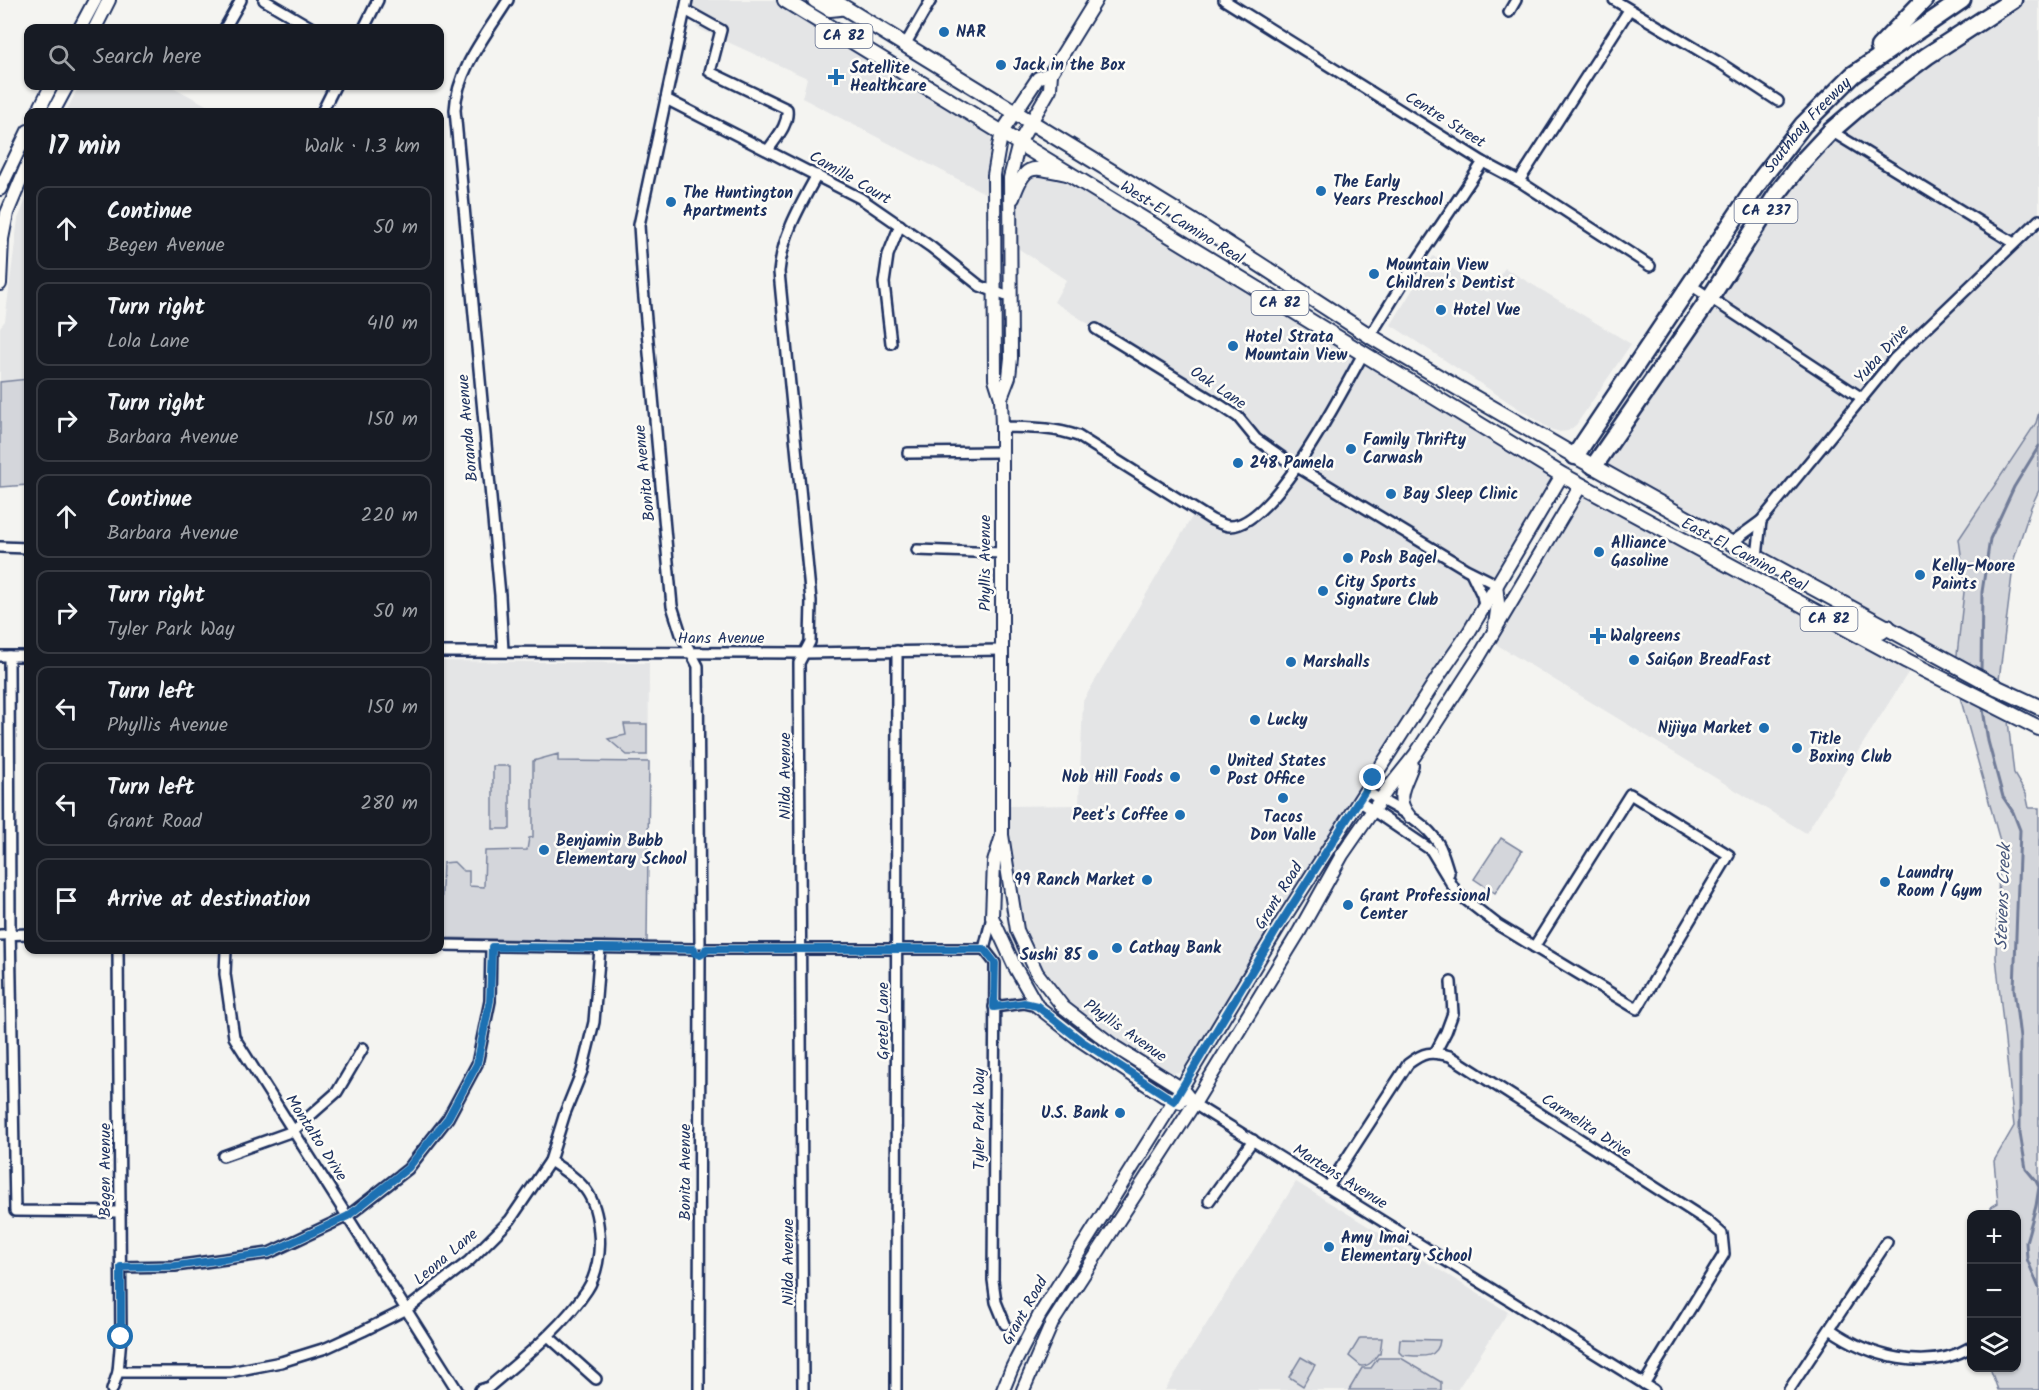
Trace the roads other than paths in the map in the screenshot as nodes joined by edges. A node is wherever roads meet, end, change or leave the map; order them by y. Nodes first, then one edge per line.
1 (95, 0) edge
2 (109, 0) edge
3 (241, 0) edge
4 (264, 0) edge
5 (378, 0) edge
6 (507, 0) edge
7 (687, 0) edge
8 (784, 0) edge
9 (815, 0) edge
10 (832, 0) edge
11 (931, 0) edge
12 (1096, 0) edge
13 (1224, 0) edge
14 (1516, 0) edge
15 (1614, 0) edge
16 (1924, 0) edge
17 (1962, 0) edge
18 (2013, 0) edge
19 (2027, 0) edge
20 (845, 8) junction
21 (1999, 9) junction
22 (685, 10) junction
23 (1629, 10) junction
24 (1509, 12) dead end
25 (82, 24) edge
26 (97, 24) edge
27 (227, 24) edge
28 (305, 24) edge
29 (366, 24) edge
30 (905, 45) junction
31 (1051, 73) junction
32 (1853, 75) junction
33 (49, 90) edge
34 (65, 90) edge
35 (333, 90) edge
36 (666, 99) junction
37 (1778, 101) dead end
38 (40, 108) edge
39 (55, 108) edge
40 (324, 108) edge
41 (1014, 113) junction
42 (1031, 123) junction
43 (1831, 131) junction
44 (1002, 132) junction
45 (24, 138) edge
46 (1019, 143) junction
47 (768, 150) junction
48 (1483, 162) junction
49 (24, 173) edge
50 (817, 175) junction
51 (1072, 175) junction
52 (1519, 182) junction
53 (0, 189) edge
54 (1009, 208) junction
55 (2039, 220) edge
56 (900, 225) junction
57 (2014, 243) junction
58 (1650, 266) dead end
59 (0, 284) edge
60 (1689, 284) junction
61 (995, 292) junction
62 (1009, 297) junction
63 (1710, 298) junction
64 (1096, 329) dead end
65 (1370, 336) junction
66 (891, 343) dead end
67 (1363, 354) junction
68 (1001, 398) junction
69 (1862, 398) junction
70 (1002, 427) junction
71 (1001, 452) junction
72 (908, 453) dead end
73 (1575, 456) junction
74 (1298, 466) junction
75 (1594, 466) junction
76 (1562, 475) junction
77 (1581, 486) junction
78 (1761, 521) junction
79 (1731, 543) junction
80 (0, 547) edge
81 (24, 548) edge
82 (917, 550) dead end
83 (1002, 553) junction
84 (1756, 557) junction
85 (1471, 572) junction
86 (1744, 573) junction
87 (1496, 584) junction
88 (1834, 599) junction
89 (1512, 601) junction
90 (1498, 603) junction
91 (1484, 606) junction
92 (1833, 621) junction
93 (1888, 627) junction
94 (1494, 632) junction
95 (1002, 650) junction
96 (502, 651) junction
97 (897, 651) junction
98 (444, 652) edge
99 (692, 653) junction
100 (803, 653) junction
101 (5, 656) edge
102 (24, 656) edge
103 (2039, 707) edge
104 (2039, 728) edge
105 (1415, 755) junction
106 (1362, 796) junction
107 (1377, 805) junction
108 (1409, 816) junction
109 (1002, 836) junction
110 (1456, 892) junction
111 (992, 917) junction
112 (11, 934) junction
113 (24, 934) edge
114 (0, 935) edge
115 (444, 945) edge
116 (492, 947) junction
117 (1534, 947) junction
118 (600, 948) junction
119 (700, 949) junction
120 (802, 949) junction
121 (898, 949) junction
122 (984, 949) junction
123 (118, 954) edge
124 (226, 954) edge
125 (1451, 982) dead end
126 (1037, 1006) junction
127 (994, 1007) junction
128 (363, 1048) dead end
129 (1435, 1053) junction
130 (1181, 1088) junction
131 (1174, 1101) junction
132 (1194, 1104) junction
133 (293, 1131) junction
134 (1253, 1140) junction
135 (223, 1156) dead end
136 (550, 1161) junction
137 (1328, 1187) junction
138 (1209, 1201) dead end
139 (120, 1212) junction
140 (348, 1216) junction
141 (1887, 1242) dead end
142 (121, 1267) junction
143 (407, 1309) junction
144 (1005, 1324) dead end
145 (1830, 1329) junction
146 (548, 1336) junction
147 (1967, 1349) edge
148 (118, 1372) junction
149 (596, 1379) dead end
150 (1644, 1384) junction
151 (112, 1390) edge
152 (458, 1390) edge
153 (480, 1390) edge
154 (699, 1390) edge
155 (803, 1390) edge
156 (896, 1390) edge
157 (1003, 1390) edge
158 (1023, 1390) edge
159 (1654, 1390) edge
160 (1789, 1390) edge

1 - 25 street
2 - 26 street
3 - 27 street
4 - 28 street
5 - 29 street
6 - 96 street, Boranda Avenue
7 - 22 street, Bonita Avenue
8 - 44 main road, West El Camino Real / CA 82
9 - 20 main road
10 - 20 main road, West El Camino Real / CA 82
11 - 30 street
12 - 31 street
13 - 48 street, Centre Street
14 - 24 street
15 - 23 street
16 - 32 highway
17 - 32 highway, Southbay Freeway / CA 237
18 - 21 highway, Southbay Freeway / CA 237
19 - 21 highway
20 - 30 main road, West El Camino Real / CA 82
21 - 43 highway, Southbay Freeway / CA 237
22 - 36 street, Bonita Avenue
22 - 47 street
23 - 37 street
23 - 52 street
30 - 41 main road, West El Camino Real / CA 82
31 - 41 street, Phyllis Avenue
31 - 42 street, Phyllis Avenue
32 - 60 highway, Southbay Freeway / CA 237
33 - 38 street
34 - 39 street
35 - 40 street
36 - 47 street, Camille Court
36 - 99 street, Bonita Avenue
41 - 42 main road, West El Camino Real / CA 82
41 - 44 street, Phyllis Avenue
42 - 46 street, Phyllis Avenue
42 - 65 main road, West El Camino Real / CA 82
43 - 57 street
43 - 63 highway, CA 237
44 - 46 main road, West El Camino Real / CA 82
44 - 61 street, Phyllis Avenue
45 - 53 street
46 - 51 main road, West El Camino Real / CA 82
46 - 54 street, Phyllis Avenue
47 - 50 street, Camille Court
48 - 52 street, Centre Street
48 - 65 street
49 - 59 street
50 - 56 street, Camille Court
50 - 100 street, Nilda Avenue
51 - 54 street
51 - 67 main road, West El Camino Real / CA 82
52 - 58 street, Centre Street
54 - 62 street, Phyllis Avenue
55 - 57 street, Yuba Drive
56 - 61 street, Camille Court
56 - 66 street
57 - 69 street, Yuba Drive
60 - 63 street
60 - 73 highway, Southbay Freeway
61 - 62 street, Camille Court
61 - 68 street, Phyllis Avenue
62 - 68 street, Phyllis Avenue
63 - 69 street
63 - 75 highway, CA 237
64 - 74 street, Oak Lane
65 - 73 main road, West El Camino Real / CA 82
67 - 74 street
67 - 76 main road, West El Camino Real / CA 82
68 - 70 street, Phyllis Avenue
69 - 78 street, Yuba Drive
70 - 71 street, Phyllis Avenue
70 - 74 street
71 - 72 street
71 - 83 street, Phyllis Avenue
73 - 75 main road, West El Camino Real / CA 82
73 - 76 main road, Grant Road
74 - 85 street, Oak Lane
75 - 77 main road, Grant Road / CA 237
75 - 79 main road, East El Camino Real / CA 82
76 - 77 main road, East El Camino Real / CA 82
76 - 87 street, Grant Road
77 - 86 main road, East El Camino Real / CA 82
77 - 89 street, Grant Road
78 - 79 street, Yuba Drive
78 - 84 street
79 - 84 main road, East El Camino Real / CA 82
80 - 81 street
82 - 83 street
83 - 95 street, Phyllis Avenue
84 - 88 main road, East El Camino Real / CA 82
85 - 87 street, Oak Lane
85 - 91 street
86 - 88 main road
86 - 92 main road, East El Camino Real / CA 82
87 - 90 street
87 - 91 street, Grant Road
88 - 93 main road, East El Camino Real / CA 82
89 - 90 street
89 - 94 street, Grant Road
90 - 91 street
90 - 94 street
91 - 106 street, Grant Road
92 - 93 main road
92 - 104 main road, East El Camino Real / CA 82
93 - 103 main road, East El Camino Real / CA 82
94 - 105 street, Grant Road
95 - 97 street, Hans Avenue
95 - 109 street, Phyllis Avenue
96 - 98 street, Hans Avenue
96 - 99 street, Hans Avenue
97 - 100 street, Hans Avenue
97 - 121 street, Gretel Lane
99 - 100 street, Hans Avenue
99 - 119 street, Bonita Avenue
100 - 120 street, Nilda Avenue
101 - 102 street
101 - 112 street
105 - 107 street, Grant Road
105 - 108 street
106 - 107 street
106 - 130 street, Grant Road
107 - 108 street
107 - 110 street
107 - 132 street, Grant Road
108 - 110 street
109 - 111 street, Phyllis Avenue
109 - 130 street, Phyllis Avenue
110 - 117 street
111 - 122 street
111 - 126 street, Phyllis Avenue
112 - 113 street
112 - 114 street
112 - 139 street
115 - 116 street
116 - 118 street
116 - 140 street
117 - 117 street
118 - 119 street
118 - 136 street, Leona Lane
119 - 120 street
119 - 154 street, Bonita Avenue
120 - 121 street
120 - 155 street, Nilda Avenue
121 - 122 street
121 - 156 street, Gretel Lane
122 - 127 street, Tyler Park Way
123 - 139 street, Begen Avenue
124 - 133 street, Montalto Drive
125 - 129 street
126 - 127 street
126 - 131 street, Phyllis Avenue
127 - 144 street, Tyler Park Way
128 - 133 street
129 - 137 street
129 - 150 street, Carmelita Drive
130 - 131 street, Grant Road
130 - 132 street, Phyllis Avenue
131 - 132 street, Phyllis Avenue
131 - 157 street, Grant Road
132 - 134 street, Martens Avenue
132 - 158 street, Grant Road
133 - 135 street
133 - 140 street, Montalto Drive
134 - 137 street, Martens Avenue
134 - 138 street
136 - 143 street, Leona Lane
136 - 146 street
137 - 150 street, Martens Avenue
139 - 142 street, Begen Avenue
140 - 142 street
140 - 143 street, Montalto Drive
141 - 145 street
142 - 148 street, Begen Avenue
143 - 148 street, Leona Lane
143 - 152 street, Montalto Drive
145 - 147 street
145 - 160 street
146 - 149 street
146 - 153 street
148 - 151 street, Begen Avenue
150 - 159 street, Martens Avenue

